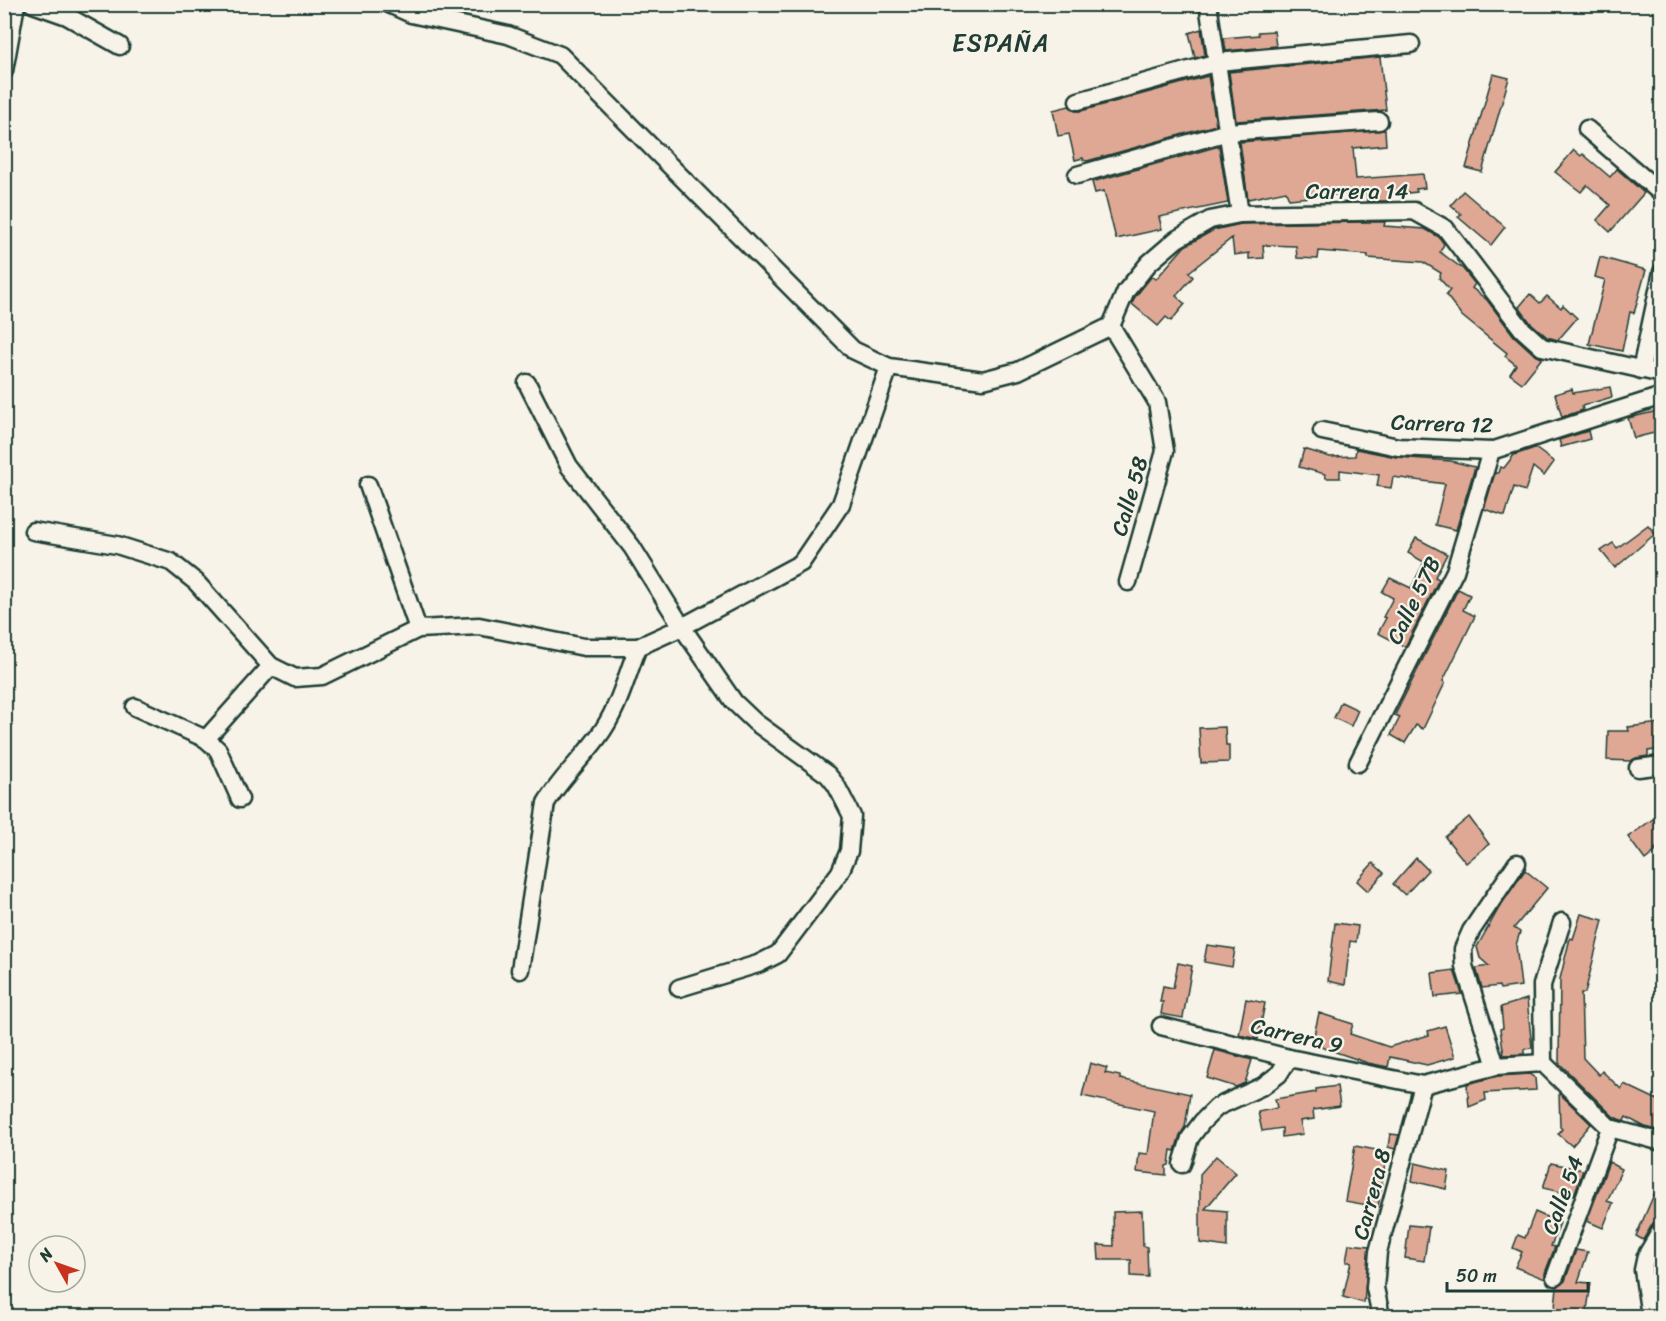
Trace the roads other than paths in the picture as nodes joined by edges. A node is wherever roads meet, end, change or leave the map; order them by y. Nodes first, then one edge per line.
1 (16, 4) edge
2 (33, 4) edge
3 (389, 4) edge
4 (1208, 4) edge
5 (1411, 44) dead end
6 (120, 46) dead end
7 (1218, 62) junction
8 (4, 71) edge
9 (1078, 101) dead end
10 (1379, 121) dead end
11 (1587, 129) dead end
12 (1228, 132) junction
13 (1077, 175) dead end
14 (1662, 194) edge
15 (1240, 214) junction
16 (1662, 272) edge
17 (1110, 326) junction
18 (889, 367) junction
19 (1641, 370) junction
20 (1662, 374) edge
21 (527, 383) dead end
22 (1662, 396) edge
23 (1322, 431) dead end
24 (1491, 451) junction
25 (368, 485) dead end
26 (33, 531) dead end
27 (1128, 582) dead end
28 (682, 627) junction
29 (418, 629) junction
30 (638, 647) junction
31 (271, 666) junction
32 (135, 707) dead end
33 (207, 739) junction
34 (1358, 763) dead end
35 (1662, 765) edge
36 (1638, 768) dead end
37 (240, 799) dead end
38 (1517, 863) dead end
39 (1562, 922) dead end
40 (520, 970) dead end
41 (679, 988) dead end
42 (1161, 1026) dead end
43 (1289, 1058) junction
44 (1543, 1063) junction
45 (1496, 1066) junction
46 (1423, 1085) junction
47 (1610, 1128) junction
48 (1662, 1142) edge
49 (1182, 1164) dead end
50 (1662, 1229) edge
51 (1555, 1277) dead end
52 (1382, 1317) edge
53 (1650, 1317) edge

1 - 8 street
2 - 6 street
3 - 18 street
4 - 7 street
5 - 7 street
7 - 9 street
7 - 12 street
10 - 12 street
11 - 14 street
12 - 13 street
12 - 15 street
15 - 17 street, Carrera 14
15 - 19 street, Carrera 14
16 - 19 street
17 - 18 street
17 - 27 street, Calle 58
18 - 28 street
19 - 20 street, Carrera 14
21 - 28 street
22 - 24 street, Carrera 12
23 - 24 street, Carrera 12
24 - 34 street, Calle 57B
25 - 29 street
26 - 31 street
28 - 30 street
28 - 41 street
29 - 30 street
29 - 31 street
30 - 40 street
31 - 33 street
32 - 33 street
33 - 37 street
35 - 36 street
38 - 45 street
39 - 44 street
42 - 43 street, Carrera 9
43 - 46 street, Carrera 9
43 - 49 street
44 - 45 street
44 - 47 street
45 - 46 street
46 - 52 street, Carrera 8
47 - 48 street
47 - 51 street, Calle 54
50 - 53 street

